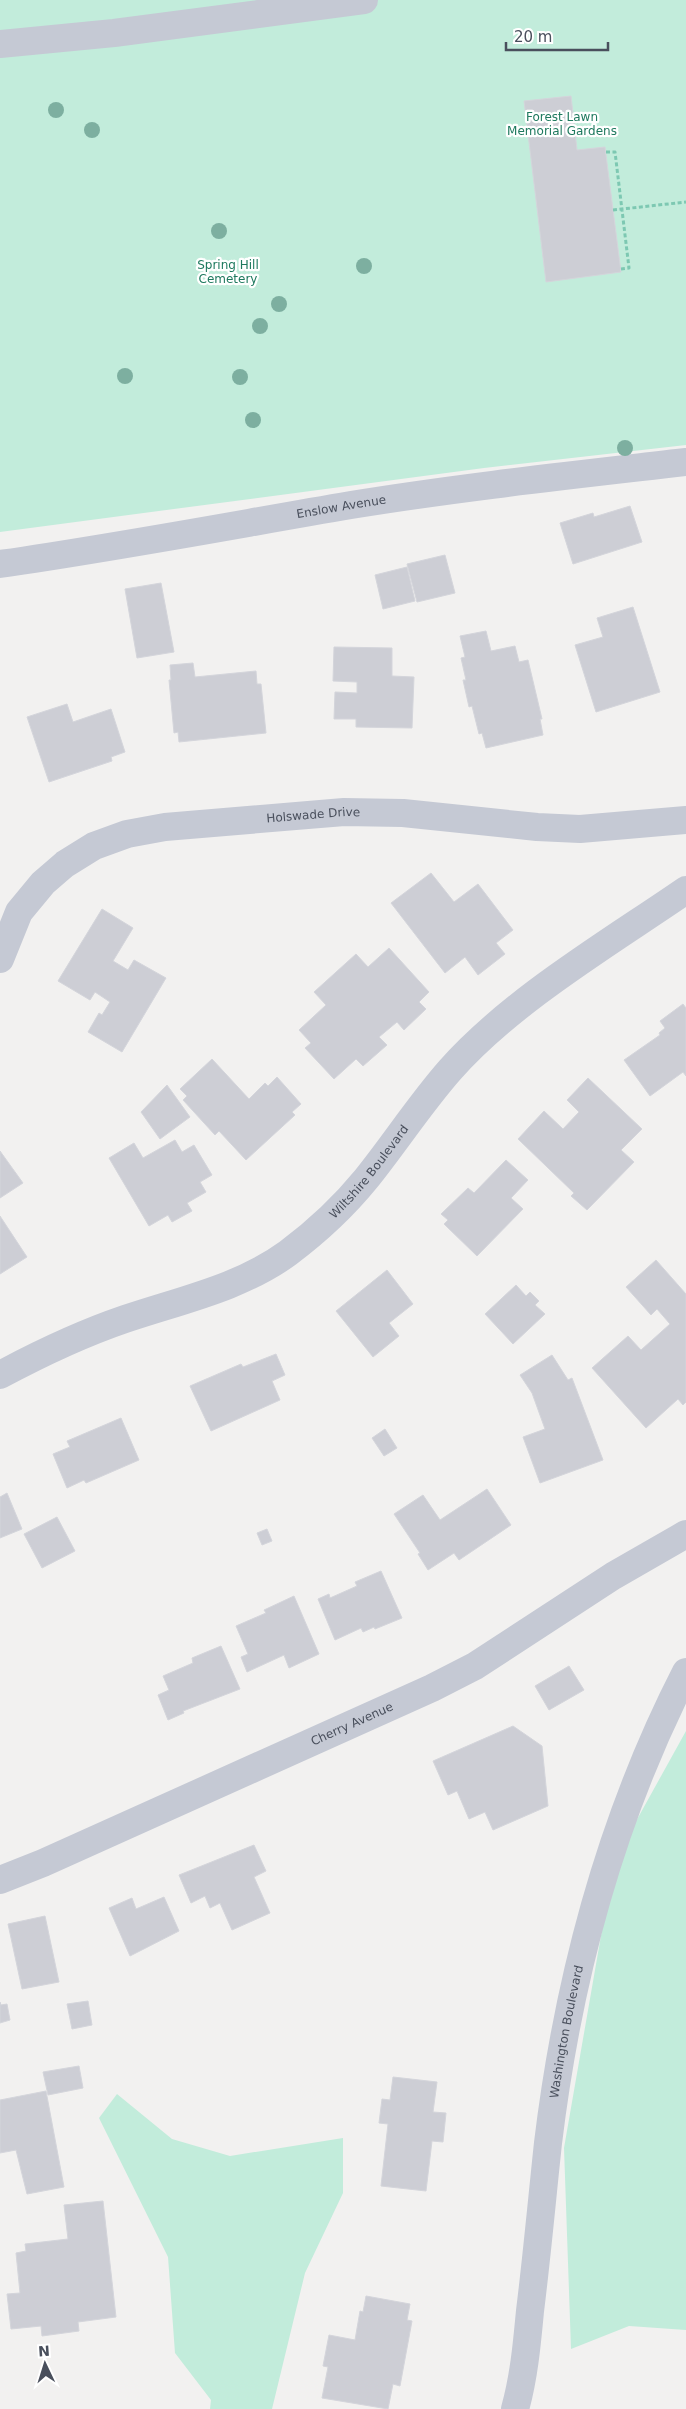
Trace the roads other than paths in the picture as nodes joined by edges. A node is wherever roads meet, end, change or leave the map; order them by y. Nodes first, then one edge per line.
1 (364, 0) edge
2 (0, 44) edge
3 (686, 462) edge
4 (0, 564) edge
5 (686, 820) edge
6 (686, 890) edge
7 (0, 959) edge
8 (0, 1375) edge
9 (686, 1534) edge
10 (686, 1672) edge
11 (0, 1880) edge
12 (516, 2409) edge

1 - 2 street
3 - 4 street, Enslow Avenue
5 - 7 street, Holswade Drive
6 - 8 street, Wiltshire Boulevard
9 - 11 street, Cherry Avenue
10 - 12 street, Washington Boulevard

